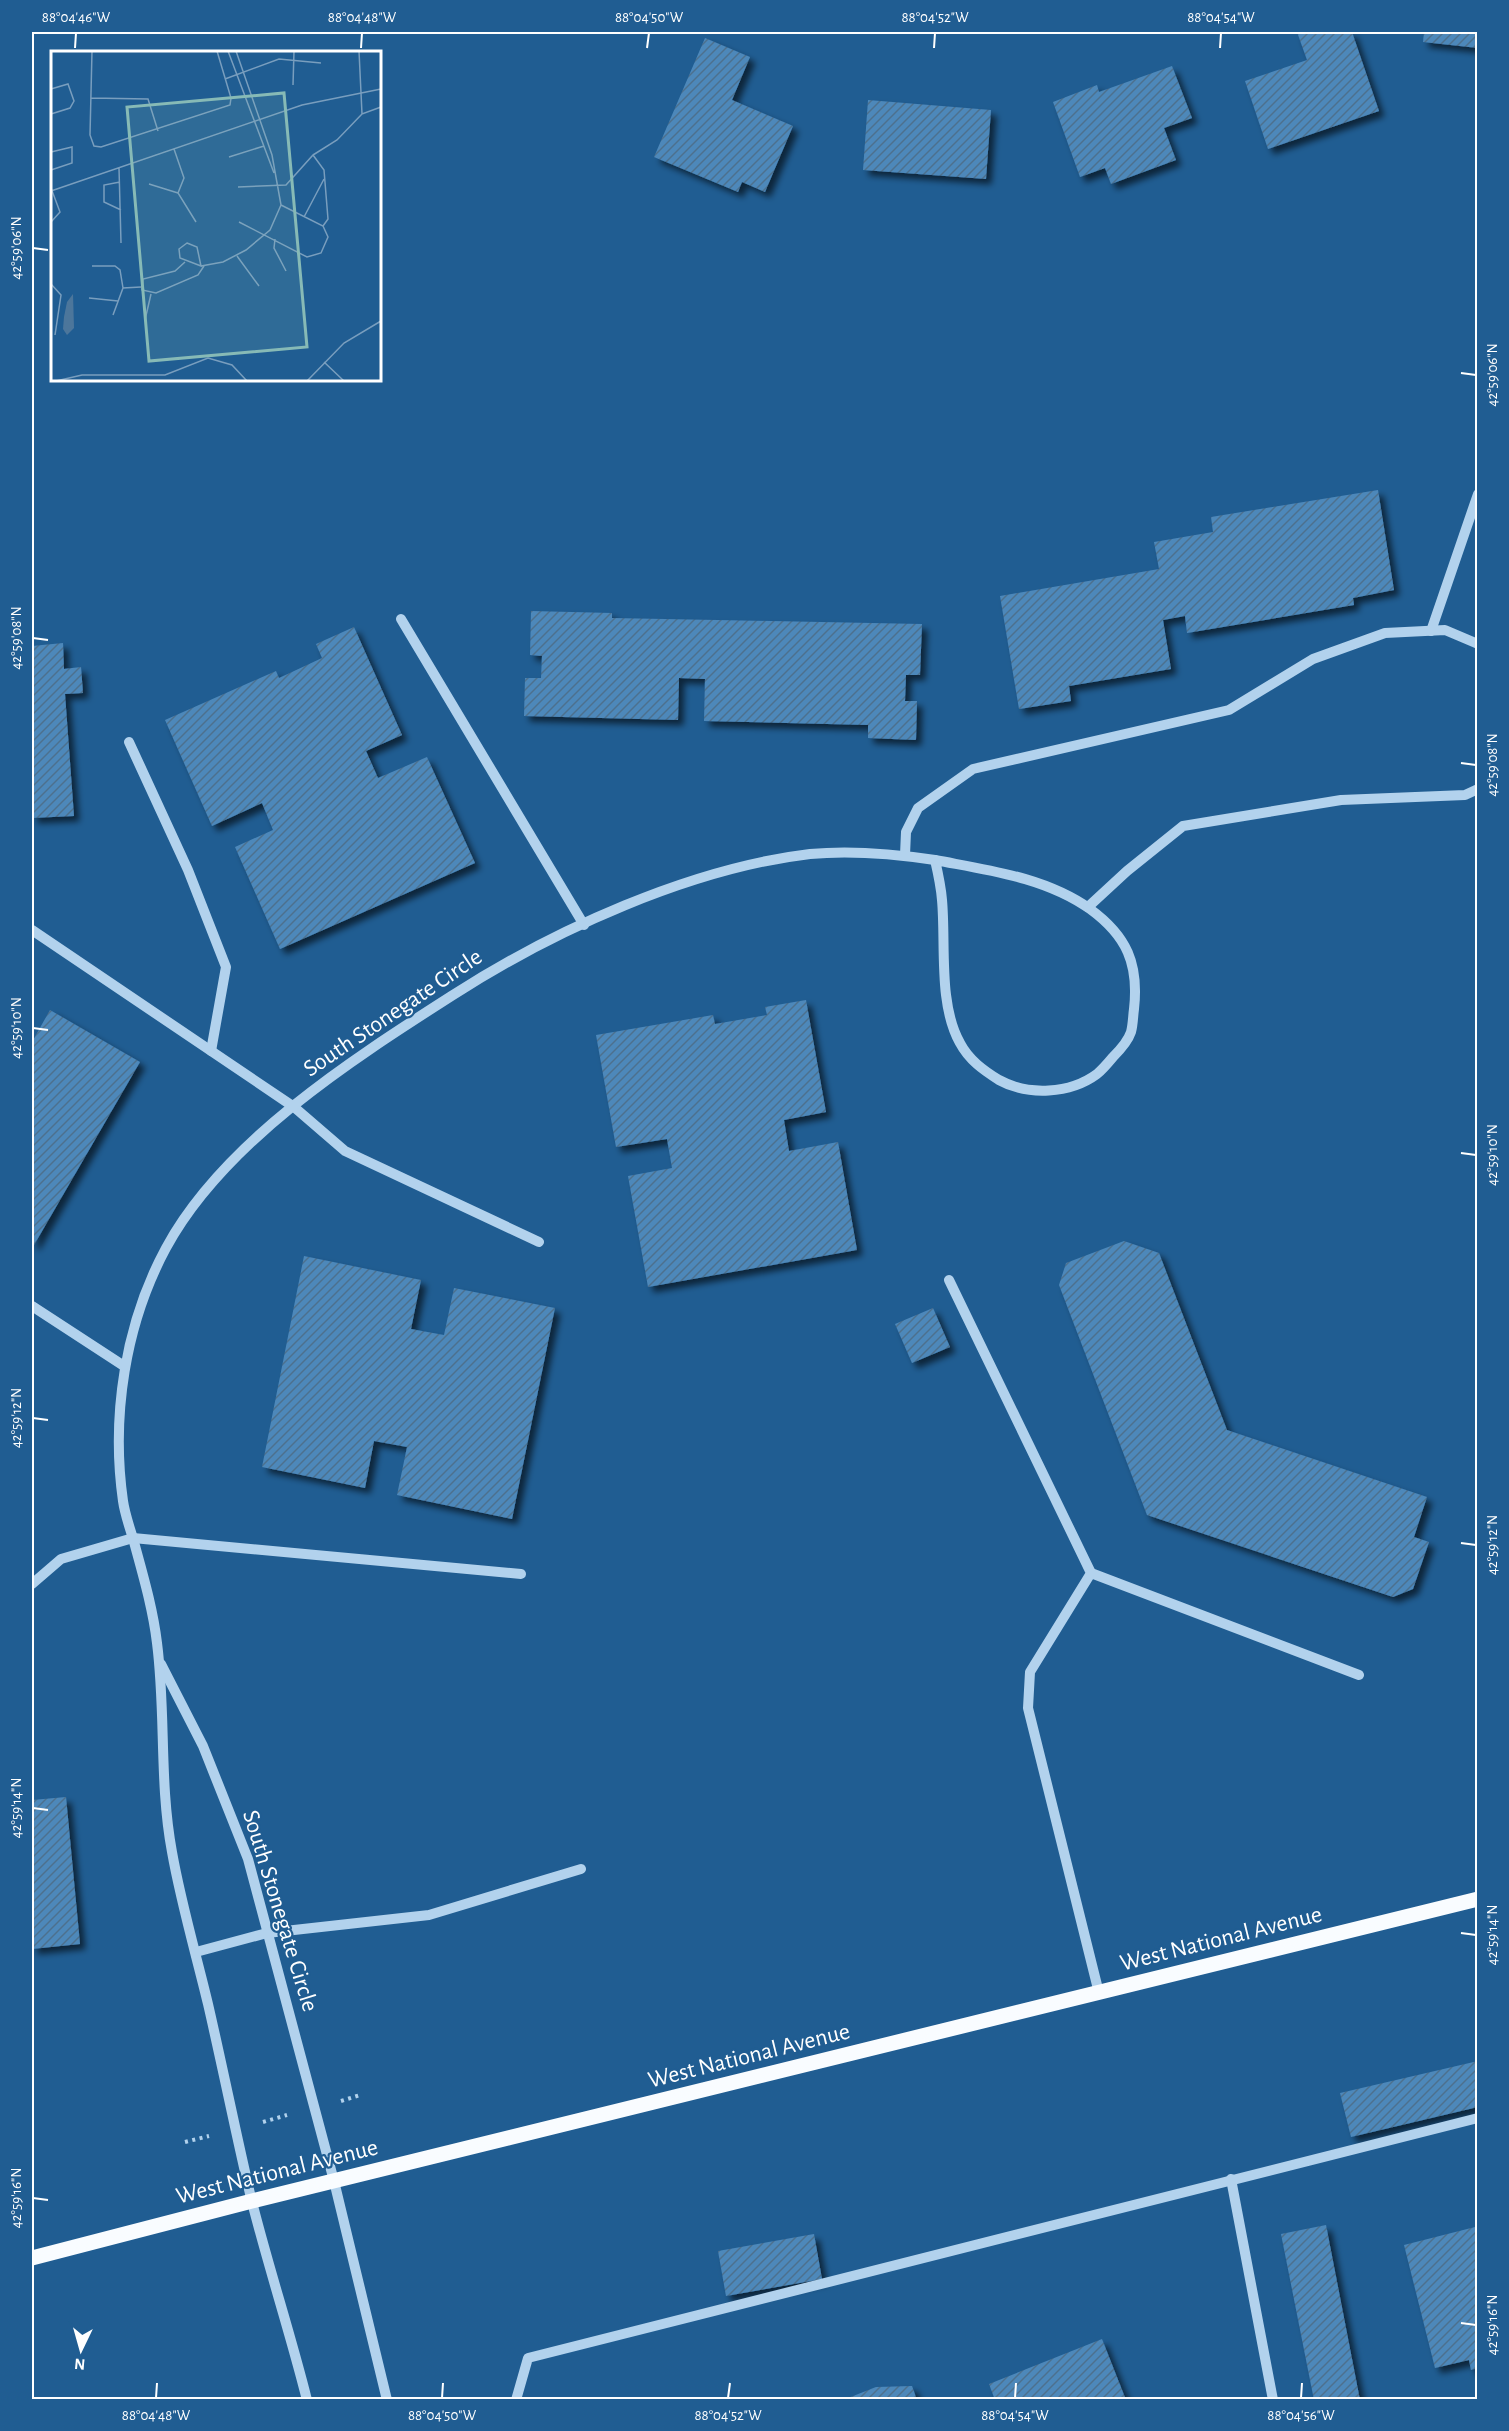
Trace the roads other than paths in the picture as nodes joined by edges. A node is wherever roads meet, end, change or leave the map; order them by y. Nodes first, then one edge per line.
1 (1478, 494) edge
2 (401, 619) dead end
3 (1431, 631) junction
4 (1478, 644) edge
5 (129, 742) dead end
6 (1478, 789) edge
7 (905, 855) junction
8 (935, 860) junction
9 (1088, 907) junction
10 (584, 925) junction
11 (32, 930) edge
12 (211, 1051) junction
13 (294, 1107) junction
14 (539, 1242) dead end
15 (949, 1280) dead end
16 (32, 1306) edge
17 (124, 1366) junction
18 (133, 1538) junction
19 (1091, 1573) junction
20 (521, 1574) dead end
21 (32, 1584) edge
22 (160, 1661) junction
23 (1359, 1675) dead end
24 (581, 1869) dead end
25 (1478, 1899) edge
26 (267, 1933) junction
27 (196, 1952) junction
28 (1099, 1993) junction
29 (1478, 2118) edge
30 (1231, 2179) junction
31 (334, 2181) junction
32 (252, 2201) junction
33 (32, 2258) edge
34 (307, 2400) edge
35 (387, 2400) edge
36 (516, 2400) edge
37 (1273, 2400) edge

1 - 3 street
2 - 10 street
3 - 4 street
3 - 7 street
5 - 12 street
6 - 9 street
7 - 8 street, South Stonegate Circle
7 - 10 street, South Stonegate Circle
8 - 9 street, South Stonegate Circle
8 - 9 street, South Stonegate Circle
10 - 13 street, South Stonegate Circle
11 - 12 street
12 - 13 street
13 - 14 street
13 - 17 street, South Stonegate Circle
15 - 19 street
16 - 17 street
17 - 18 street, South Stonegate Circle
18 - 20 street
18 - 21 street
18 - 22 street, South Stonegate Circle
19 - 23 street
19 - 28 street
22 - 26 street, South Stonegate Circle
22 - 27 street, South Stonegate Circle
24 - 26 street
25 - 28 main road, West National Avenue
26 - 27 street
26 - 31 street, South Stonegate Circle
27 - 32 street, South Stonegate Circle
28 - 31 main road, West National Avenue
29 - 30 street
30 - 36 street
30 - 37 street
31 - 32 main road, West National Avenue
31 - 35 street, South Stonegate Circle
32 - 33 main road, West National Avenue
32 - 34 street, South Stonegate Circle

